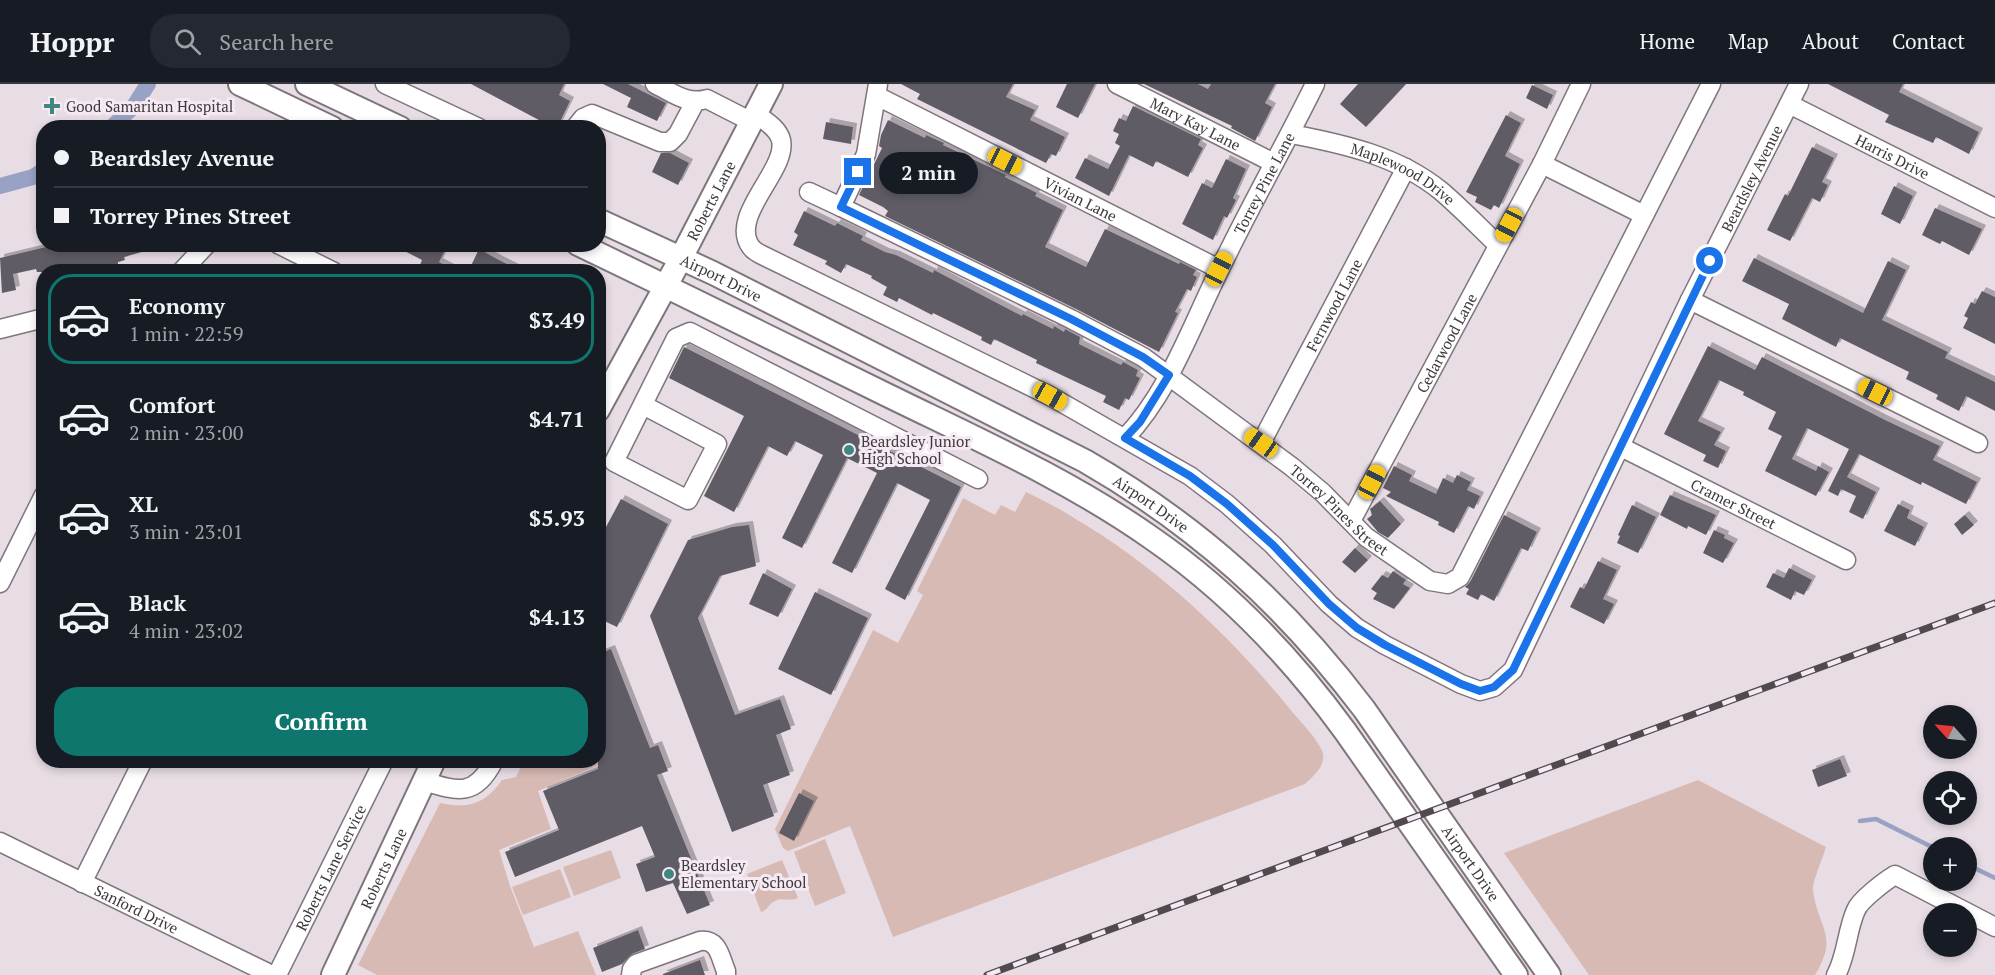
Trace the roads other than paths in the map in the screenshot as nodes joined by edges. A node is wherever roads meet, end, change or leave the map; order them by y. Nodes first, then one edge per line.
1 (240, 84) edge
2 (307, 84) edge
3 (385, 84) edge
4 (655, 84) edge
5 (771, 84) edge
6 (1117, 84) edge
7 (1315, 84) edge
8 (1581, 84) edge
9 (1711, 84) edge
10 (1799, 84) edge
11 (878, 90) edge
12 (701, 95) edge
13 (1789, 104) junction
14 (754, 118) junction
15 (315, 120) edge
16 (383, 120) edge
17 (462, 120) edge
18 (582, 120) edge
19 (1291, 134) junction
20 (1274, 163) junction
21 (1542, 164) junction
22 (1406, 168) junction
23 (809, 192) dead end
24 (841, 207) junction
25 (1995, 208) edge
26 (1644, 216) junction
27 (606, 224) edge
28 (1498, 245) junction
29 (200, 252) edge
30 (294, 252) edge
31 (595, 252) edge
32 (681, 258) junction
33 (188, 264) edge
34 (318, 264) edge
35 (1219, 269) junction
36 (666, 286) junction
37 (1690, 300) junction
38 (36, 320) edge
39 (0, 328) edge
40 (1169, 375) junction
41 (606, 392) edge
42 (643, 405) junction
43 (1125, 438) junction
44 (1261, 443) junction
45 (1978, 443) dead end
46 (1621, 447) junction
47 (606, 459) edge
48 (978, 479) dead end
49 (36, 511) edge
50 (1351, 521) junction
51 (1846, 560) dead end
52 (0, 583) edge
53 (139, 768) edge
54 (380, 768) edge
55 (430, 768) edge
56 (489, 768) edge
57 (424, 781) junction
58 (0, 842) edge
59 (82, 883) junction
60 (1995, 927) edge
61 (272, 975) edge
62 (277, 975) edge
63 (333, 975) edge
64 (631, 975) edge
65 (726, 975) edge
66 (1516, 975) edge
67 (1549, 975) edge
68 (1836, 975) edge

1 - 15 main road
2 - 16 main road
3 - 17 street
4 - 12 street
5 - 14 main road, Roberts Lane
6 - 20 street, Mary Kay Lane
7 - 19 street, Torrey Pine Lane
8 - 21 street, Cedarwood Lane
9 - 26 street, Torrey Pines Street
10 - 13 street, Beardsley Avenue
11 - 24 street
11 - 35 street, Vivian Lane
12 - 14 street
12 - 18 street
13 - 25 street, Harris Drive
13 - 37 street, Beardsley Avenue
14 - 32 main road, Roberts Lane
14 - 43 street
19 - 20 street, Torrey Pine Lane
19 - 22 street, Maplewood Drive
20 - 35 street, Torrey Pine Lane
21 - 26 street
21 - 28 street, Cedarwood Lane
22 - 28 street, Maplewood Drive
22 - 44 street, Fernwood Lane
23 - 24 street, Torrey Pines Street
24 - 40 street, Torrey Pines Street
26 - 50 street, Torrey Pines Street
27 - 32 main road, Airport Drive
28 - 50 street, Cedarwood Lane
29 - 33 street
30 - 34 street
31 - 36 main road, Airport Drive
32 - 36 main road, Roberts Lane
32 - 67 main road, Airport Drive
35 - 40 street, Torrey Pine Lane
36 - 41 main road, Roberts Lane
36 - 66 main road, Airport Drive
37 - 45 street
37 - 46 street, Beardsley Avenue
38 - 39 street
40 - 43 street, Torrey Pine Lane
40 - 44 street, Torrey Pines Street
42 - 47 street
42 - 47 street
42 - 48 street
43 - 46 street, Beardsley Avenue
44 - 50 street, Torrey Pines Street
46 - 51 street, Cramer Street
49 - 52 street
53 - 59 street
54 - 62 street, Roberts Lane Service
55 - 57 main road, Roberts Lane
56 - 57 street
57 - 63 main road, Roberts Lane
58 - 59 street, Sanford Drive
59 - 61 street, Sanford Drive
60 - 68 street
64 - 65 street

